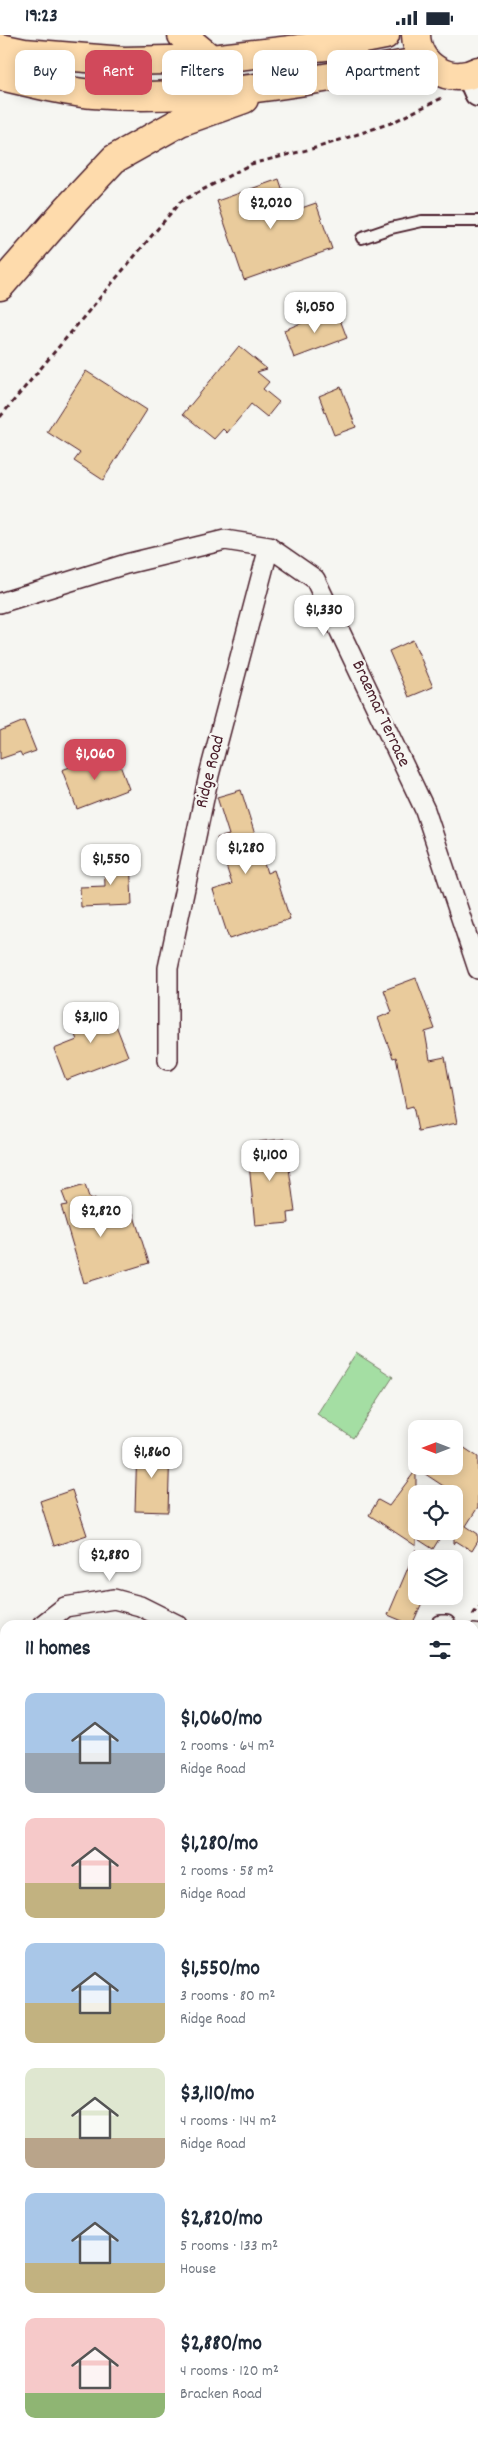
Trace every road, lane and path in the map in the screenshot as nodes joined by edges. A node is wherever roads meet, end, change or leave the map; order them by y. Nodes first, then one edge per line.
1 (182, 35) edge
2 (385, 35) edge
3 (416, 35) edge
4 (0, 48) edge
5 (200, 50) edge
6 (418, 50) edge
7 (243, 55) edge
8 (162, 60) edge
9 (438, 71) edge
10 (0, 76) edge
11 (475, 80) edge
12 (253, 88) edge
13 (255, 95) edge
14 (443, 98) dead end
15 (478, 221) edge
16 (362, 237) dead end
17 (0, 286) edge
18 (0, 417) edge
19 (269, 547) junction
20 (0, 603) edge
21 (478, 969) edge
22 (168, 1060) dead end
23 (48, 1620) edge
24 (168, 1620) edge

1 - 5 main road
2 - 7 main road
3 - 6 main road
4 - 8 main road
9 - 11 main road
10 - 12 main road
13 - 17 main road
14 - 18 path
15 - 16 lane
19 - 20 street, Braemar Terrace
19 - 21 street, Braemar Terrace
19 - 22 street, Ridge Road
23 - 24 street

